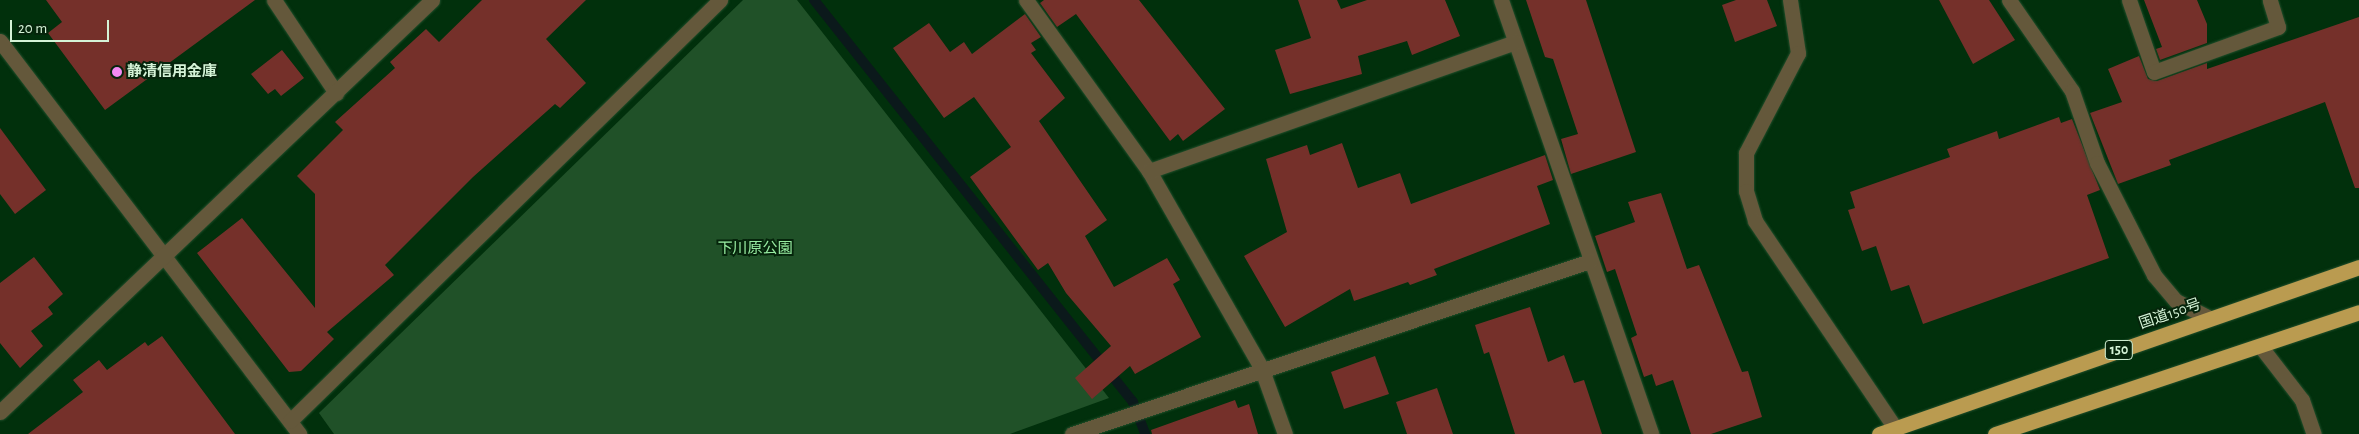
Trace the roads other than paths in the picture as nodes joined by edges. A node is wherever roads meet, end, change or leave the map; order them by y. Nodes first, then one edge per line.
1 (274, 0) edge
2 (432, 0) edge
3 (720, 0) edge
4 (1026, 0) edge
5 (1500, 0) edge
6 (1790, 0) edge
7 (2010, 0) edge
8 (2129, 0) edge
9 (2270, 0) edge
10 (0, 41) edge
11 (1515, 42) junction
12 (336, 93) junction
13 (1149, 171) junction
14 (160, 256) junction
15 (1590, 261) junction
16 (2359, 268) edge
17 (2359, 312) edge
18 (2210, 318) junction
19 (2261, 346) junction
20 (1261, 368) junction
21 (0, 412) edge
22 (290, 421) junction
23 (1895, 428) junction
24 (299, 434) edge
25 (1072, 434) edge
26 (1285, 434) edge
27 (1651, 434) edge
28 (1879, 434) edge
29 (1995, 434) edge
30 (2314, 434) edge

1 - 12 street
2 - 12 street
3 - 22 street
4 - 13 street
5 - 11 street
6 - 23 street
7 - 18 street
8 - 9 street
10 - 14 street
11 - 13 street
11 - 15 street
12 - 14 street
13 - 20 street
14 - 21 street
14 - 22 street
15 - 20 street
15 - 27 street
16 - 18 highway, 国道150号 / 150
17 - 19 highway
18 - 23 highway, 国道150号 / 150
19 - 29 highway
19 - 30 street
20 - 25 street
20 - 26 street
22 - 24 street
23 - 28 highway, 国道150号 / 150

